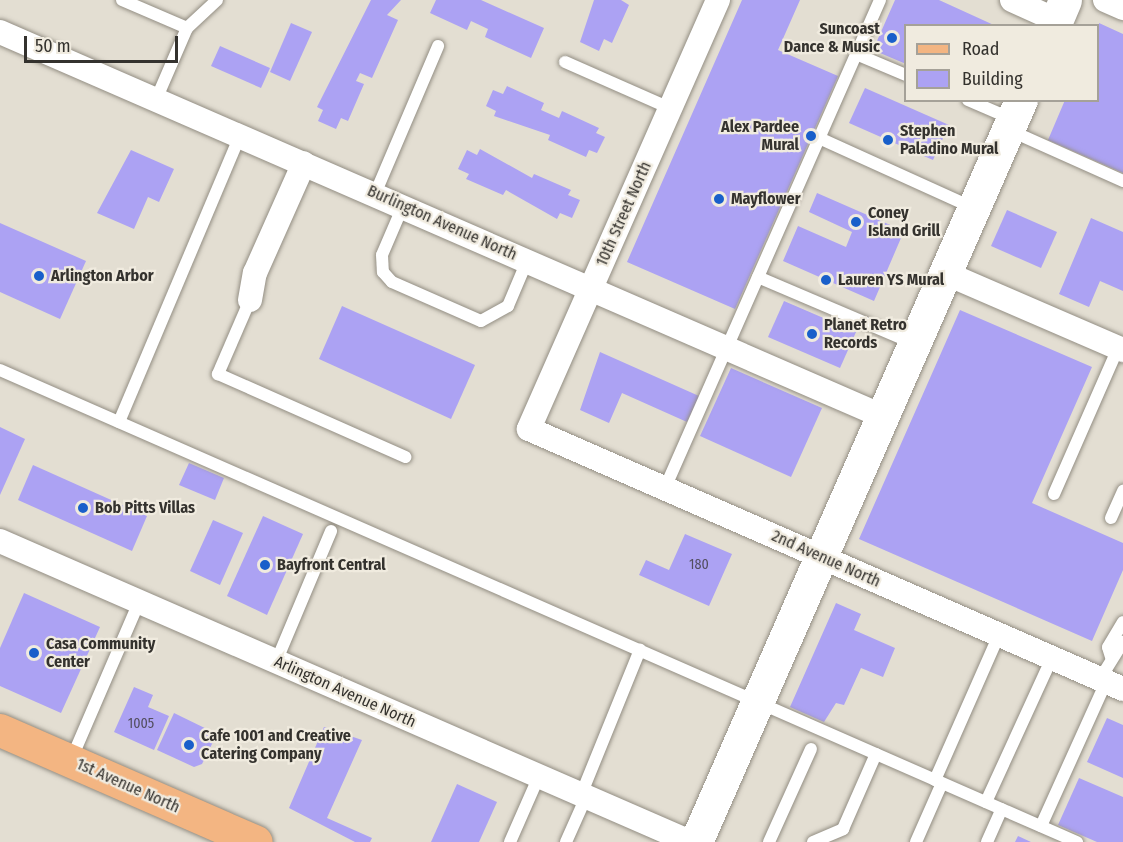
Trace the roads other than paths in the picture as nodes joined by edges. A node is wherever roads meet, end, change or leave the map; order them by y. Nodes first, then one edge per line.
1 (122, 0) edge
2 (217, 0) edge
3 (718, 0) edge
4 (880, 0) edge
5 (1012, 0) edge
6 (1105, 0) edge
7 (1123, 7) edge
8 (1058, 15) edge
9 (187, 28) junction
10 (0, 32) edge
11 (438, 46) dead end
12 (856, 54) junction
13 (565, 62) dead end
14 (904, 74) edge
15 (155, 102) junction
16 (973, 102) edge
17 (670, 108) junction
18 (1014, 117) edge
19 (240, 136) junction
20 (819, 138) junction
21 (304, 163) junction
22 (1123, 181) edge
23 (375, 194) junction
24 (403, 206) junction
25 (973, 208) junction
26 (527, 261) junction
27 (945, 273) junction
28 (758, 277) junction
29 (591, 289) junction
30 (250, 300) joint
31 (914, 343) junction
32 (726, 348) junction
33 (1120, 349) edge
34 (0, 370) edge
35 (882, 416) junction
36 (119, 422) junction
37 (529, 429) joint
38 (405, 457) dead end
39 (665, 488) junction
40 (1123, 491) edge
41 (1054, 494) dead end
42 (1111, 518) dead end
43 (331, 531) dead end
44 (0, 541) edge
45 (821, 556) junction
46 (140, 602) junction
47 (1123, 622) edge
48 (999, 635) junction
49 (1123, 642) edge
50 (640, 650) junction
51 (1111, 657) junction
52 (1052, 658) junction
53 (276, 662) junction
54 (1110, 683) edge
55 (757, 702) junction
56 (0, 730) edge
57 (811, 749) dead end
58 (876, 754) junction
59 (71, 761) junction
60 (539, 776) junction
61 (938, 781) junction
62 (583, 796) junction
63 (986, 802) junction
64 (1002, 809) junction
65 (1041, 826) junction
66 (256, 842) edge
67 (510, 842) edge
68 (566, 842) edge
69 (690, 842) edge
70 (696, 842) edge
71 (769, 842) edge
72 (813, 842) edge
73 (916, 842) edge
74 (987, 842) edge
75 (1077, 842) edge

1 - 9 lane
2 - 9 lane
3 - 17 street, 10th Street North
4 - 12 lane
5 - 8 street
6 - 7 street
9 - 15 lane
10 - 15 street, Burlington Avenue North
11 - 23 lane
12 - 14 lane
12 - 20 lane
13 - 17 lane
15 - 19 street, Burlington Avenue North
16 - 18 lane
17 - 29 street, 10th Street North
18 - 22 lane
18 - 25 main road
19 - 21 street, Burlington Avenue North
19 - 36 lane
20 - 25 lane
20 - 28 lane
21 - 23 street, Burlington Avenue North
21 - 30 street
23 - 24 street, Burlington Avenue North
24 - 26 street, Burlington Avenue North
24 - 26 lane
25 - 27 main road
26 - 29 street, Burlington Avenue North
27 - 31 main road
27 - 33 street
28 - 31 lane
28 - 32 lane
29 - 32 street, Burlington Avenue North
29 - 37 street, 10th Street North
30 - 38 lane
31 - 35 main road
32 - 35 street, Burlington Avenue North
32 - 39 lane
33 - 41 lane
34 - 36 lane
35 - 45 main road
36 - 50 lane
37 - 39 street, 2nd Avenue North
39 - 45 street, 2nd Avenue North
40 - 42 lane
43 - 53 lane
44 - 46 street, Arlington Avenue North
45 - 48 street, 2nd Avenue North
45 - 55 main road
46 - 53 street, Arlington Avenue North
46 - 59 lane
47 - 51 lane
48 - 52 street, 2nd Avenue North
48 - 61 lane
49 - 51 lane
50 - 55 lane
50 - 62 lane
51 - 54 lane
52 - 54 street, 2nd Avenue North
52 - 63 lane
53 - 60 street, Arlington Avenue North
54 - 65 lane
55 - 58 lane
55 - 70 main road
56 - 59 main road, 1st Avenue North
57 - 71 lane
58 - 61 lane
58 - 72 lane
59 - 66 main road, 1st Avenue North
60 - 62 street, Arlington Avenue North
60 - 67 lane
61 - 63 lane
61 - 73 lane
62 - 68 lane
62 - 69 street, Arlington Avenue North
63 - 64 lane
64 - 65 lane
64 - 74 lane
65 - 75 lane

